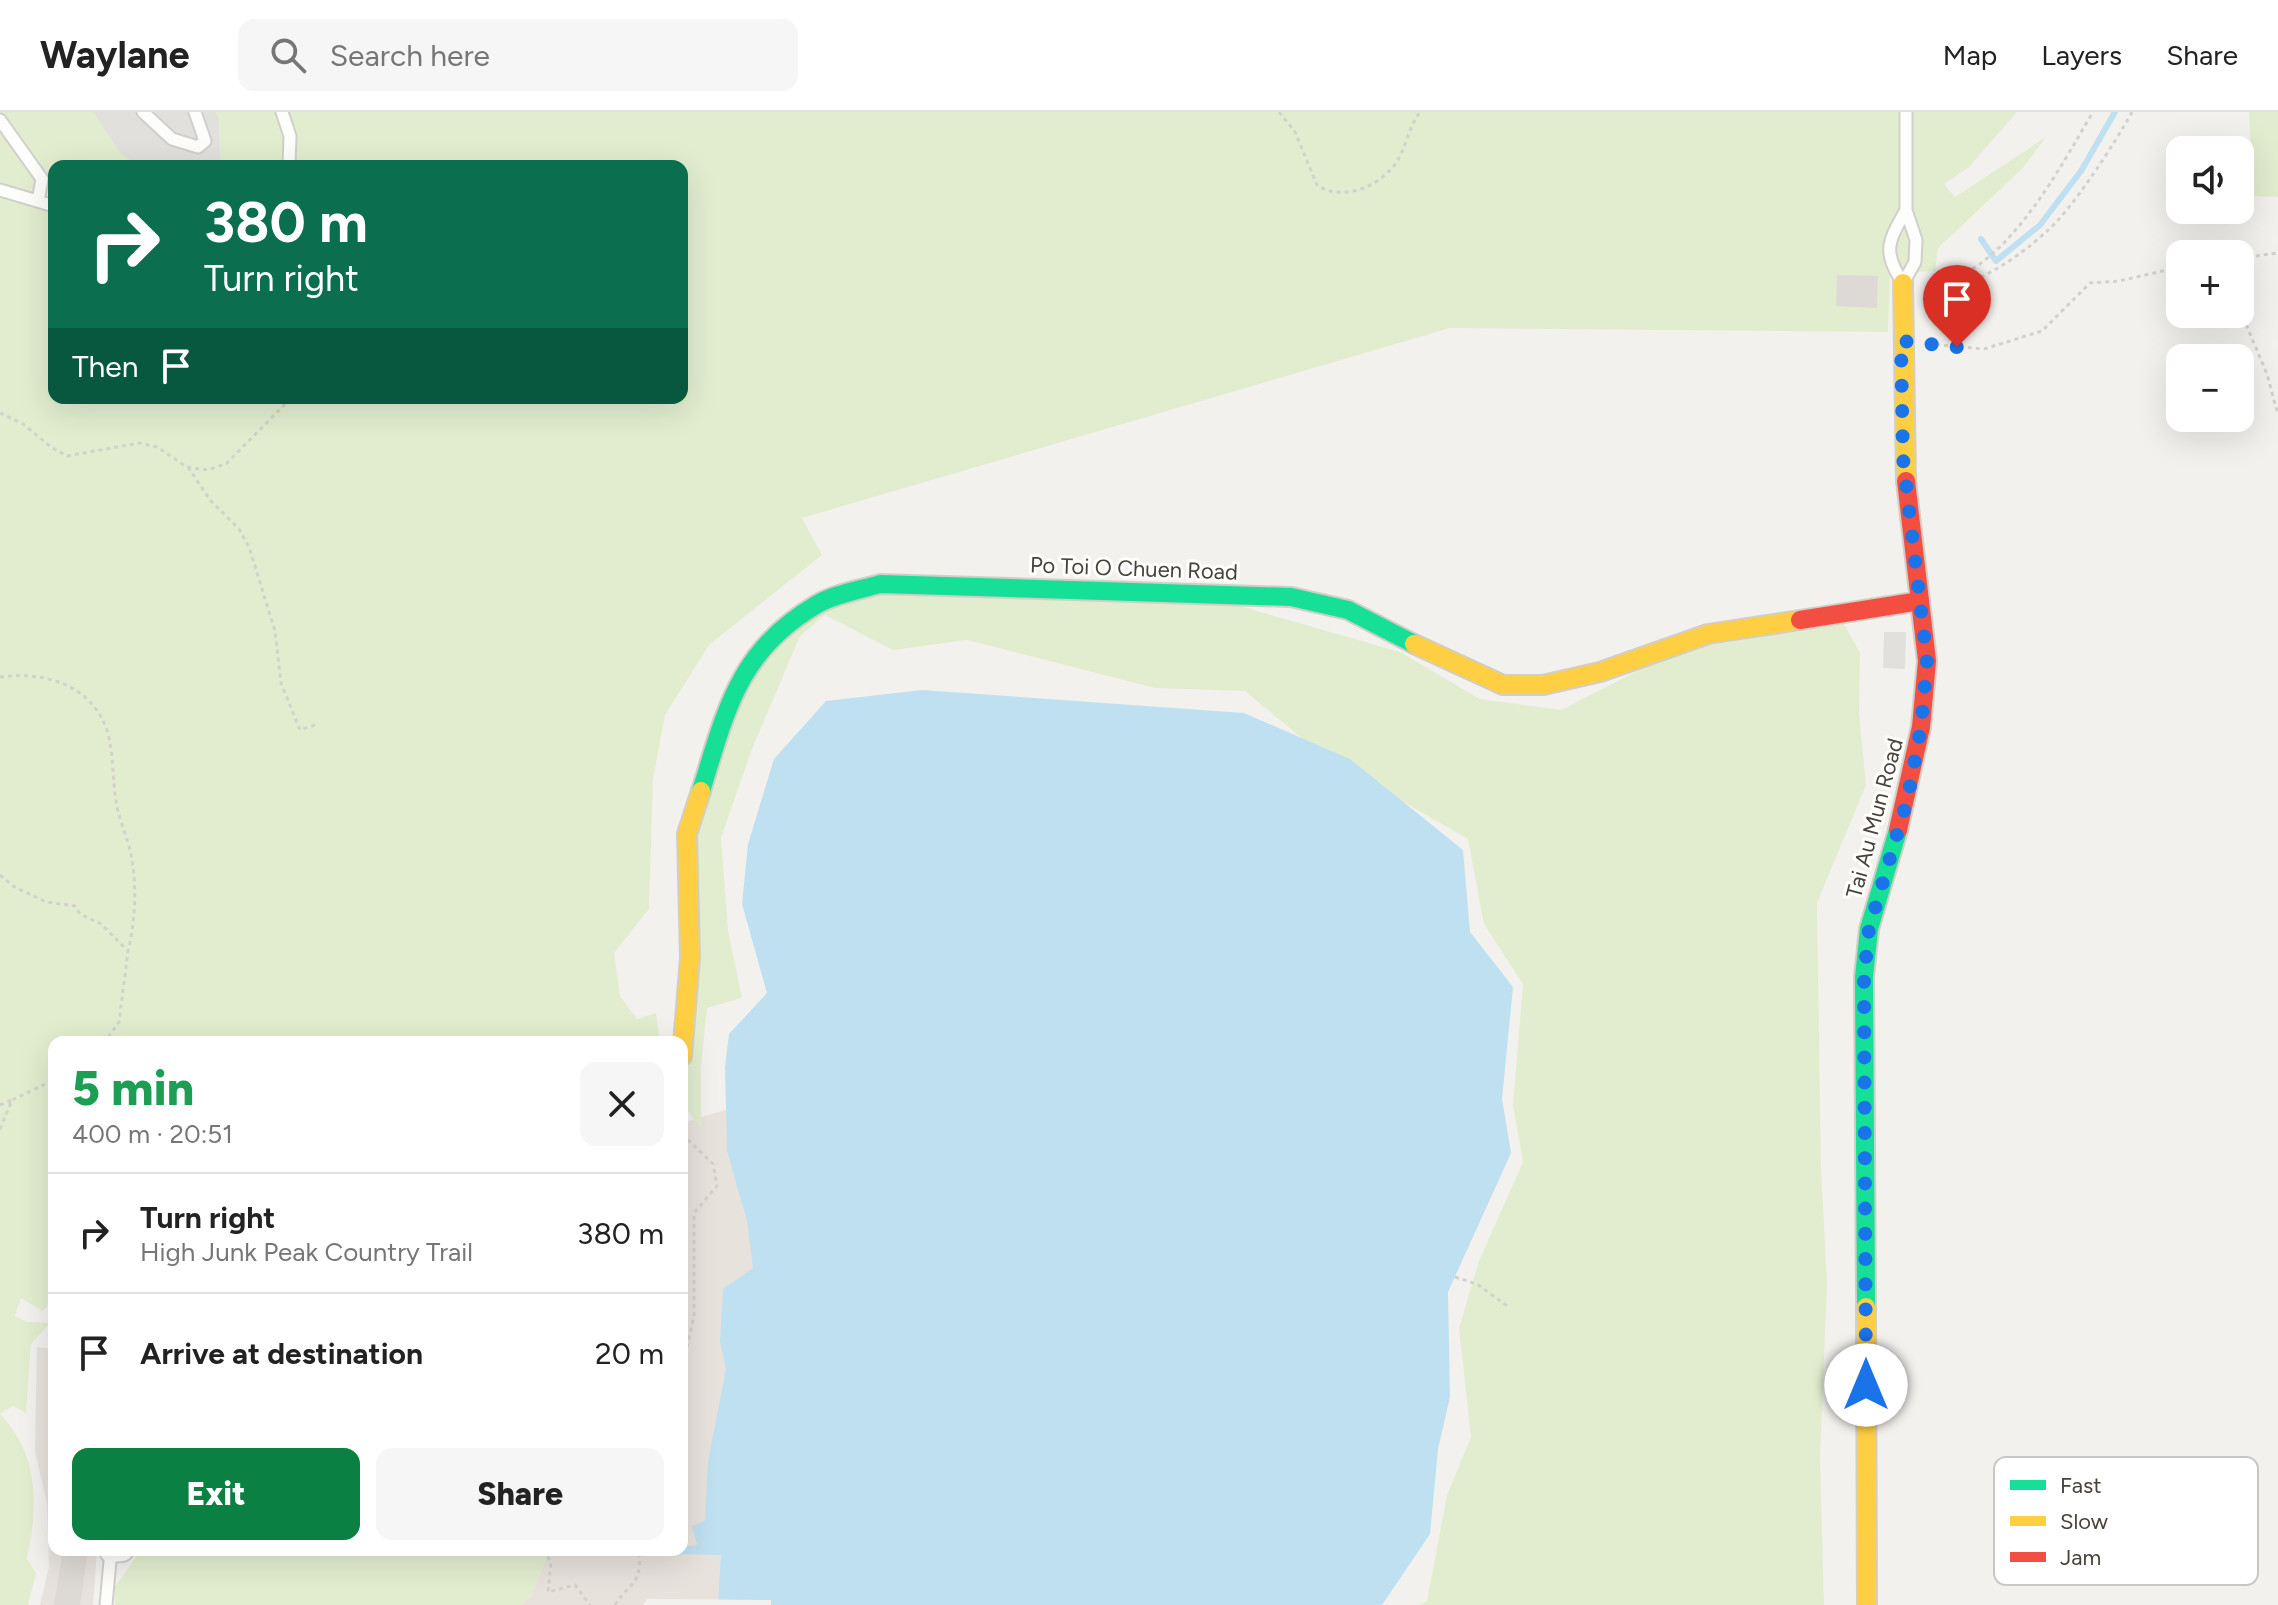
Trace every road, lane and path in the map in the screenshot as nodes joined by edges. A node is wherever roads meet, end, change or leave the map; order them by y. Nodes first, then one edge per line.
1 (143, 112) edge
2 (195, 112) edge
3 (282, 112) edge
4 (1279, 112) edge
5 (1420, 112) edge
6 (1906, 112) edge
7 (2093, 112) edge
8 (2132, 112) edge
9 (0, 120) edge
10 (289, 160) edge
11 (0, 190) edge
12 (38, 201) junction
13 (48, 204) edge
14 (1906, 210) junction
15 (2278, 253) edge
16 (2254, 256) edge
17 (2166, 270) edge
18 (1903, 283) junction
19 (1941, 283) dead end
20 (1942, 292) dead end
21 (2248, 328) edge
22 (1901, 341) junction
23 (285, 404) edge
24 (0, 413) edge
25 (2278, 415) edge
26 (187, 467) junction
27 (1920, 601) junction
28 (0, 677) edge
29 (315, 725) dead end
30 (0, 875) edge
31 (128, 951) junction
32 (109, 1036) edge
33 (684, 1036) edge
34 (48, 1083) edge
35 (12, 1100) junction
36 (0, 1105) edge
37 (0, 1129) edge
38 (688, 1140) edge
39 (1455, 1277) dead end
40 (1510, 1308) dead end
41 (688, 1342) edge
42 (114, 1556) edge
43 (547, 1556) edge
44 (639, 1556) edge
45 (106, 1605) edge
46 (590, 1605) edge
47 (615, 1605) edge
48 (1867, 1605) edge

1 - 2 lane
3 - 10 lane
4 - 5 path
6 - 14 lane
7 - 19 path
8 - 20 path
9 - 12 lane
11 - 12 lane
12 - 13 lane
14 - 18 lane
14 - 18 lane
15 - 16 path
17 - 22 path
18 - 22 street, Tai Au Mun Road
21 - 25 path
22 - 27 street, Tai Au Mun Road
23 - 26 path
24 - 26 path
26 - 29 path
27 - 33 street, Po Toi O Chuen Road
27 - 48 street, Tai Au Mun Road
28 - 31 path
30 - 31 path
31 - 32 path
34 - 35 path
35 - 36 path
35 - 37 path
38 - 41 path
39 - 40 path
42 - 45 lane
43 - 46 path
44 - 47 path

